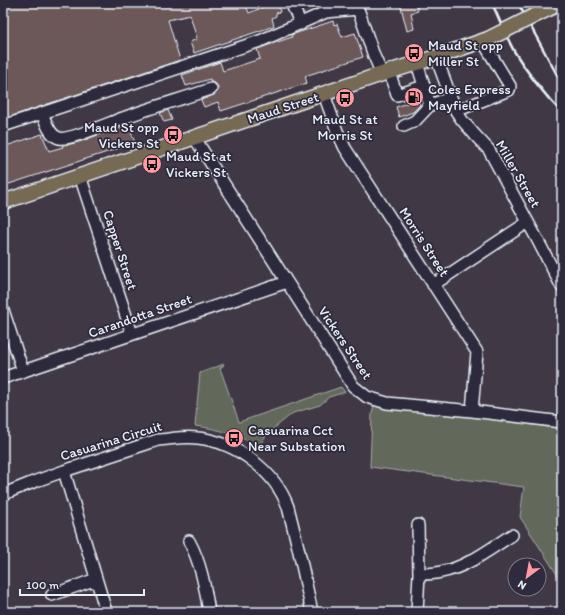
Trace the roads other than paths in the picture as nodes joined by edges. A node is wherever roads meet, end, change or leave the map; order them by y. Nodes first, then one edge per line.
1 (291, 3) edge
2 (560, 3) edge
3 (357, 6) edge
4 (301, 24) junction
5 (485, 40) junction
6 (436, 57) junction
7 (417, 63) junction
8 (385, 73) junction
9 (424, 86) junction
10 (211, 89) dead end
11 (324, 94) junction
12 (451, 98) junction
13 (430, 105) junction
14 (456, 111) junction
15 (42, 113) junction
16 (3, 126) edge
17 (404, 126) dead end
18 (194, 137) junction
19 (80, 176) junction
20 (3, 202) edge
21 (528, 222) junction
22 (287, 282) junction
23 (433, 285) junction
24 (562, 287) edge
25 (3, 310) edge
26 (132, 334) junction
27 (23, 371) junction
28 (3, 378) edge
29 (472, 411) junction
30 (562, 422) edge
31 (64, 471) junction
32 (3, 496) edge
33 (418, 525) dead end
34 (512, 535) dead end
35 (189, 541) dead end
36 (419, 574) junction
37 (96, 579) junction
38 (52, 595) dead end
39 (106, 612) edge
40 (209, 612) edge
41 (312, 612) edge
42 (418, 612) edge

1 - 4 street
2 - 5 main road, Maud Street, bridge
3 - 4 street
3 - 8 street
4 - 15 street
5 - 6 main road, Maud Street
5 - 14 street
6 - 7 main road, Maud Street
6 - 12 street, Miller Street
7 - 8 main road, Maud Street
7 - 9 street
8 - 9 street
8 - 11 main road, Maud Street
9 - 13 street
10 - 15 street
11 - 18 main road, Maud Street
11 - 23 street, Morris Street
12 - 13 street
12 - 14 street, Miller Street
13 - 17 street
14 - 21 street, Miller Street
15 - 16 street
18 - 19 main road, Maud Street
18 - 22 street, Vickers Street
19 - 20 main road, Maud Street
19 - 26 street, Capper Street
21 - 23 street
21 - 24 street, Miller Street
22 - 26 street, Carandotta Street
22 - 29 street, Vickers Street
23 - 29 street, Morris Street
25 - 27 street
26 - 27 street, Carandotta Street
27 - 28 street, Carandotta Street
29 - 30 street, Vickers Street
31 - 32 street, Casuarina Circuit
31 - 37 street
31 - 41 street, Casuarina Circuit
33 - 36 street
34 - 36 street
35 - 40 street
36 - 42 street
37 - 38 street
37 - 39 street

